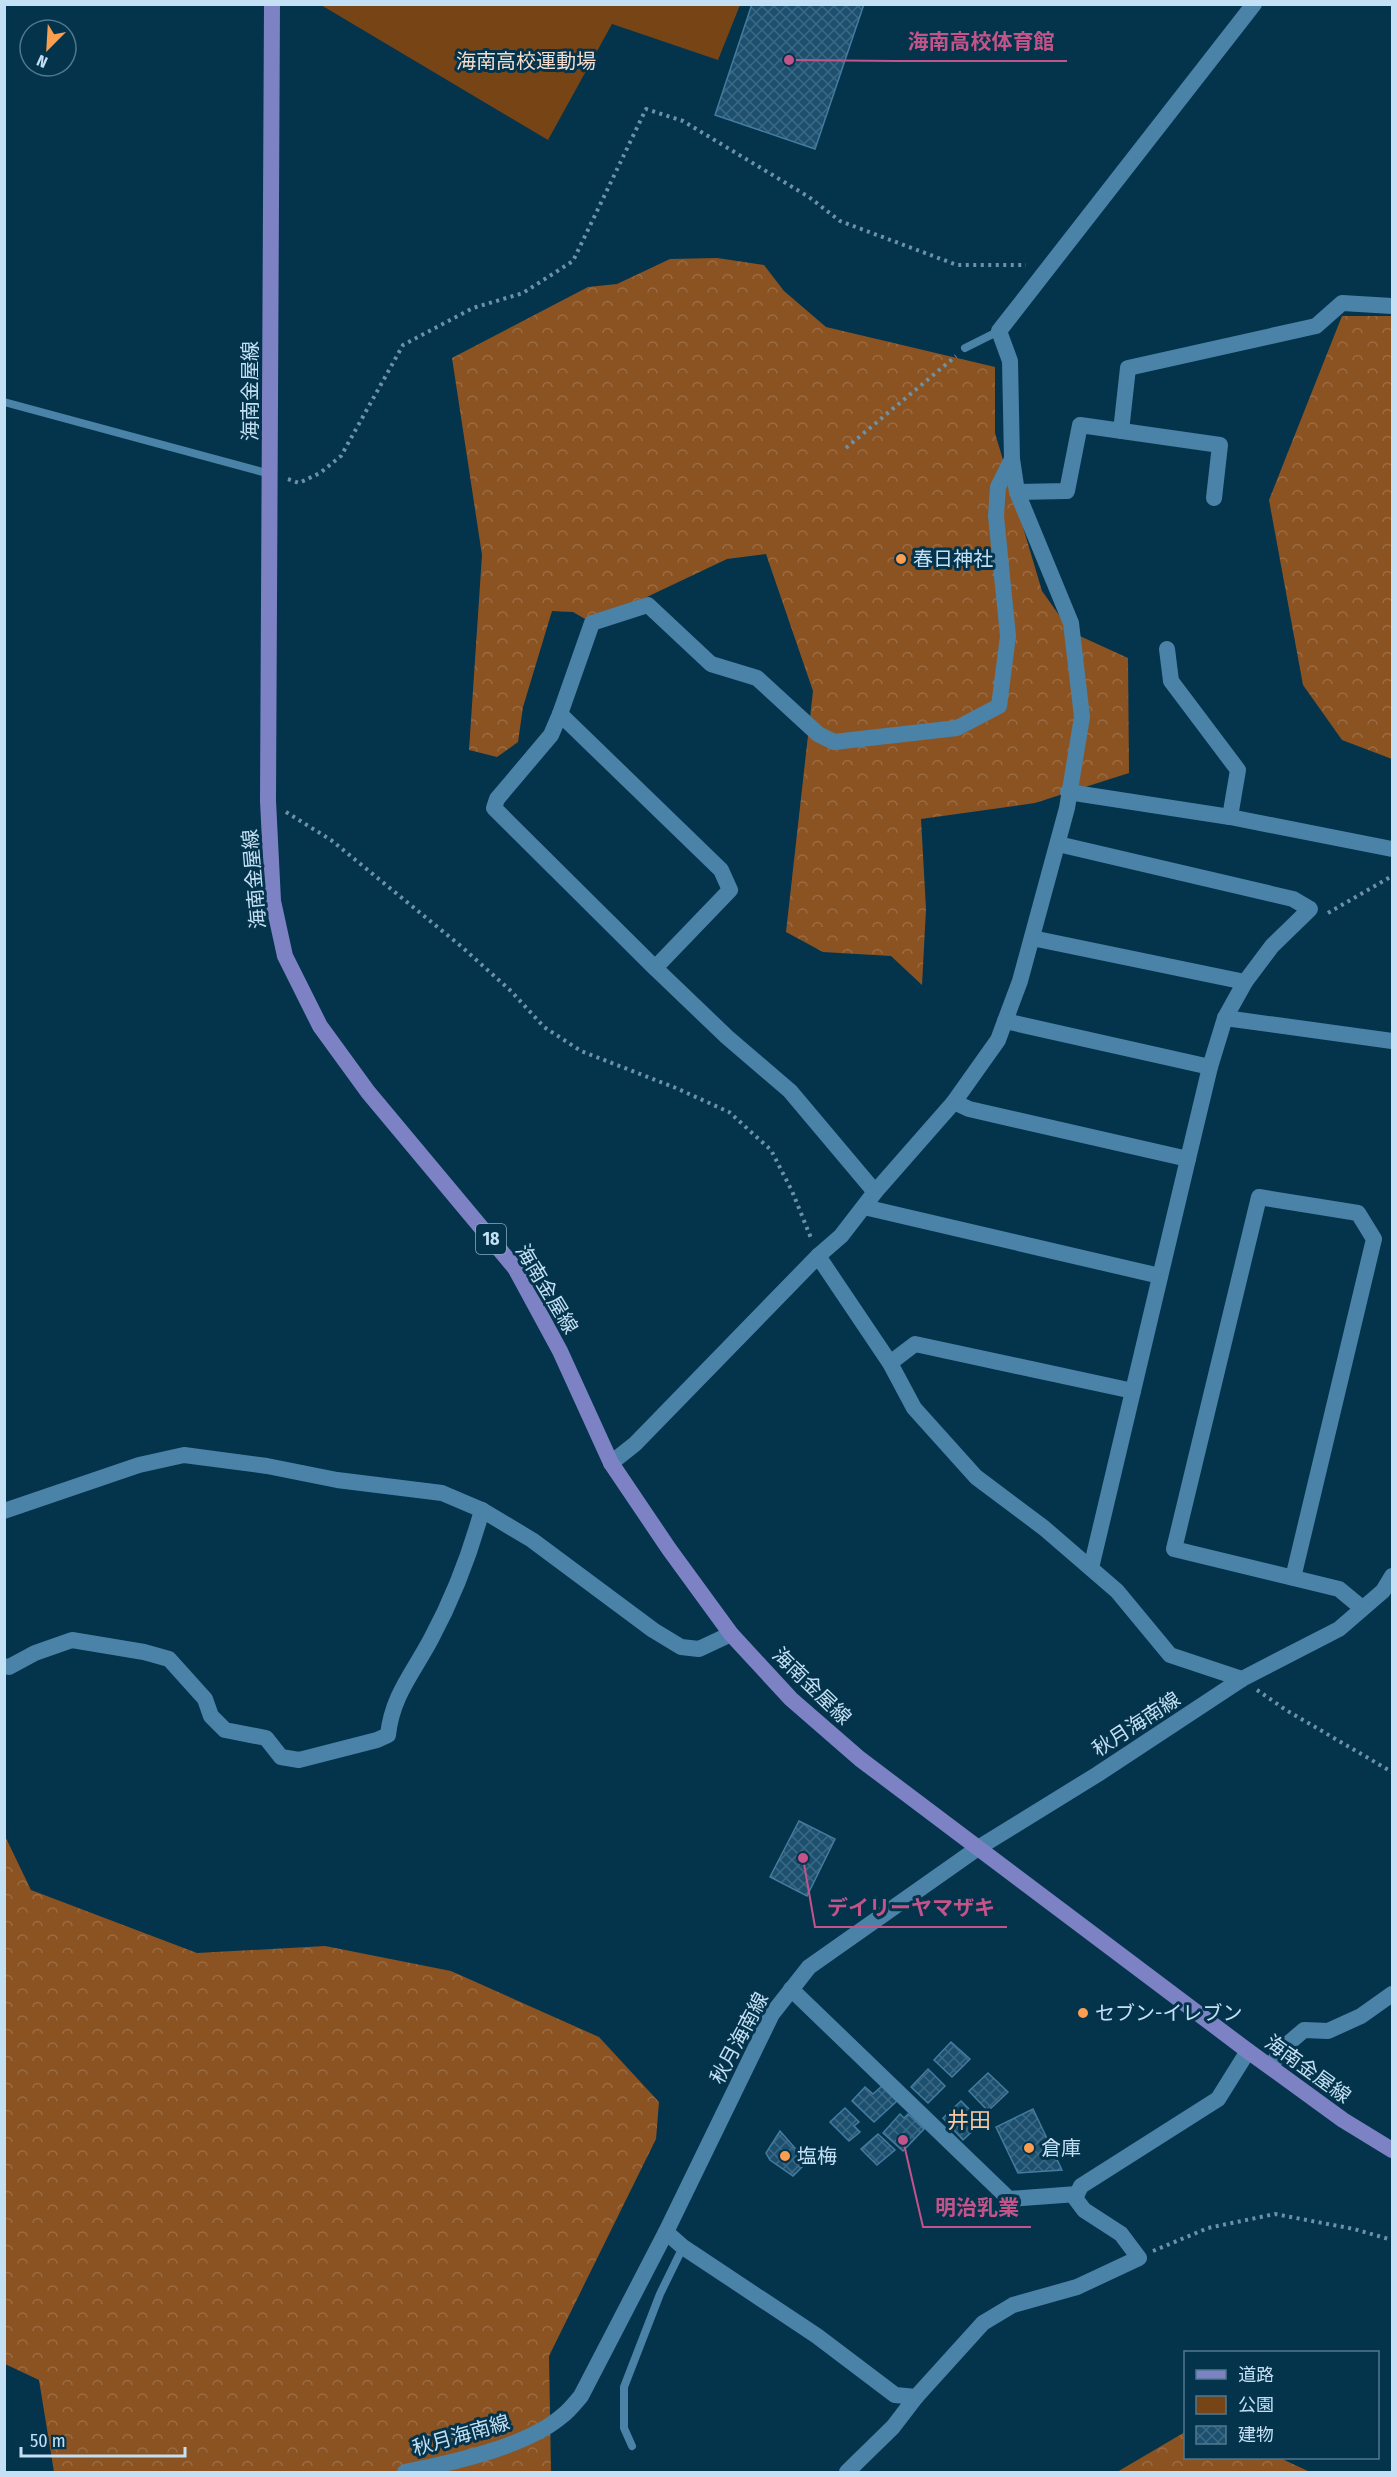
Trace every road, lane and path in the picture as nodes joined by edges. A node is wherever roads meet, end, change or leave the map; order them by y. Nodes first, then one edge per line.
1 (272, 4) edge
2 (1254, 4) edge
3 (1051, 265) junction
4 (1392, 306) edge
5 (999, 331) junction
6 (965, 348) joint
7 (4, 402) edge
8 (1121, 431) junction
9 (846, 448) dead end
10 (1012, 459) junction
11 (270, 474) junction
12 (1017, 492) junction
13 (1214, 498) dead end
14 (1167, 649) dead end
15 (560, 714) junction
16 (1068, 792) junction
17 (268, 801) junction
18 (1230, 817) junction
19 (1058, 844) junction
20 (1392, 849) edge
21 (1392, 876) edge
22 (1310, 909) junction
23 (1032, 938) junction
24 (654, 968) junction
25 (1245, 982) junction
26 (1225, 1018) junction
27 (1005, 1021) junction
28 (1392, 1041) edge
29 (1210, 1067) junction
30 (954, 1102) junction
31 (1188, 1159) junction
32 (874, 1192) junction
33 (864, 1207) junction
34 (818, 1256) junction
35 (1160, 1276) junction
36 (890, 1363) junction
37 (1133, 1391) junction
38 (611, 1463) junction
39 (482, 1510) junction
40 (4, 1511) edge
41 (1091, 1568) junction
42 (1392, 1576) edge
43 (1293, 1578) junction
44 (1362, 1608) junction
45 (731, 1634) junction
46 (4, 1666) edge
47 (1242, 1679) junction
48 (1392, 1772) edge
49 (978, 1848) junction
50 (791, 1989) junction
51 (1392, 1994) edge
52 (1248, 2051) junction
53 (1271, 2066) junction
54 (1392, 2151) edge
55 (1077, 2194) junction
56 (666, 2232) junction
57 (1392, 2240) edge
58 (683, 2247) junction
59 (1139, 2258) junction
60 (916, 2397) junction
61 (632, 2446) dead end
62 (405, 2472) edge
63 (847, 2472) edge

1 - 11 main road, 海南金屋線 / 18
2 - 3 street
3 - 5 street
3 - 11 path
4 - 8 street
5 - 6 lane
5 - 10 street
6 - 9 path
7 - 11 lane
8 - 12 street
8 - 13 street
10 - 12 street
10 - 15 street
11 - 17 main road, 海南金屋線 / 18
12 - 16 street
14 - 18 street
15 - 24 street
15 - 24 street
16 - 18 street
16 - 19 street
17 - 34 path
17 - 38 main road, 海南金屋線 / 18
18 - 20 street
19 - 22 street
19 - 23 street
21 - 22 path
22 - 25 street
23 - 25 street
23 - 27 street
24 - 32 street
25 - 26 street
26 - 28 street
26 - 29 street
27 - 29 street
27 - 30 street
29 - 31 street
30 - 31 street
30 - 32 street
31 - 35 street
32 - 33 street
33 - 34 street
33 - 35 street
34 - 36 street
34 - 38 street
35 - 37 street
36 - 37 street
36 - 41 street
37 - 41 street
38 - 45 main road, 海南金屋線 / 18
39 - 40 street
39 - 45 street
39 - 46 street
41 - 47 street
42 - 44 street, 秋月海南線
43 - 43 street
43 - 44 street
44 - 47 street, 秋月海南線
45 - 49 main road, 海南金屋線 / 18
47 - 48 path
47 - 49 street, 秋月海南線
49 - 50 street, 秋月海南線
49 - 52 main road, 海南金屋線 / 18
50 - 55 street
50 - 56 street, 秋月海南線
51 - 53 street
52 - 53 main road, 海南金屋線 / 18
52 - 55 street
53 - 54 main road, 海南金屋線 / 18
55 - 59 street
56 - 58 street
56 - 62 street, 秋月海南線
57 - 59 path
58 - 60 street
58 - 61 lane
59 - 60 street
60 - 63 street

